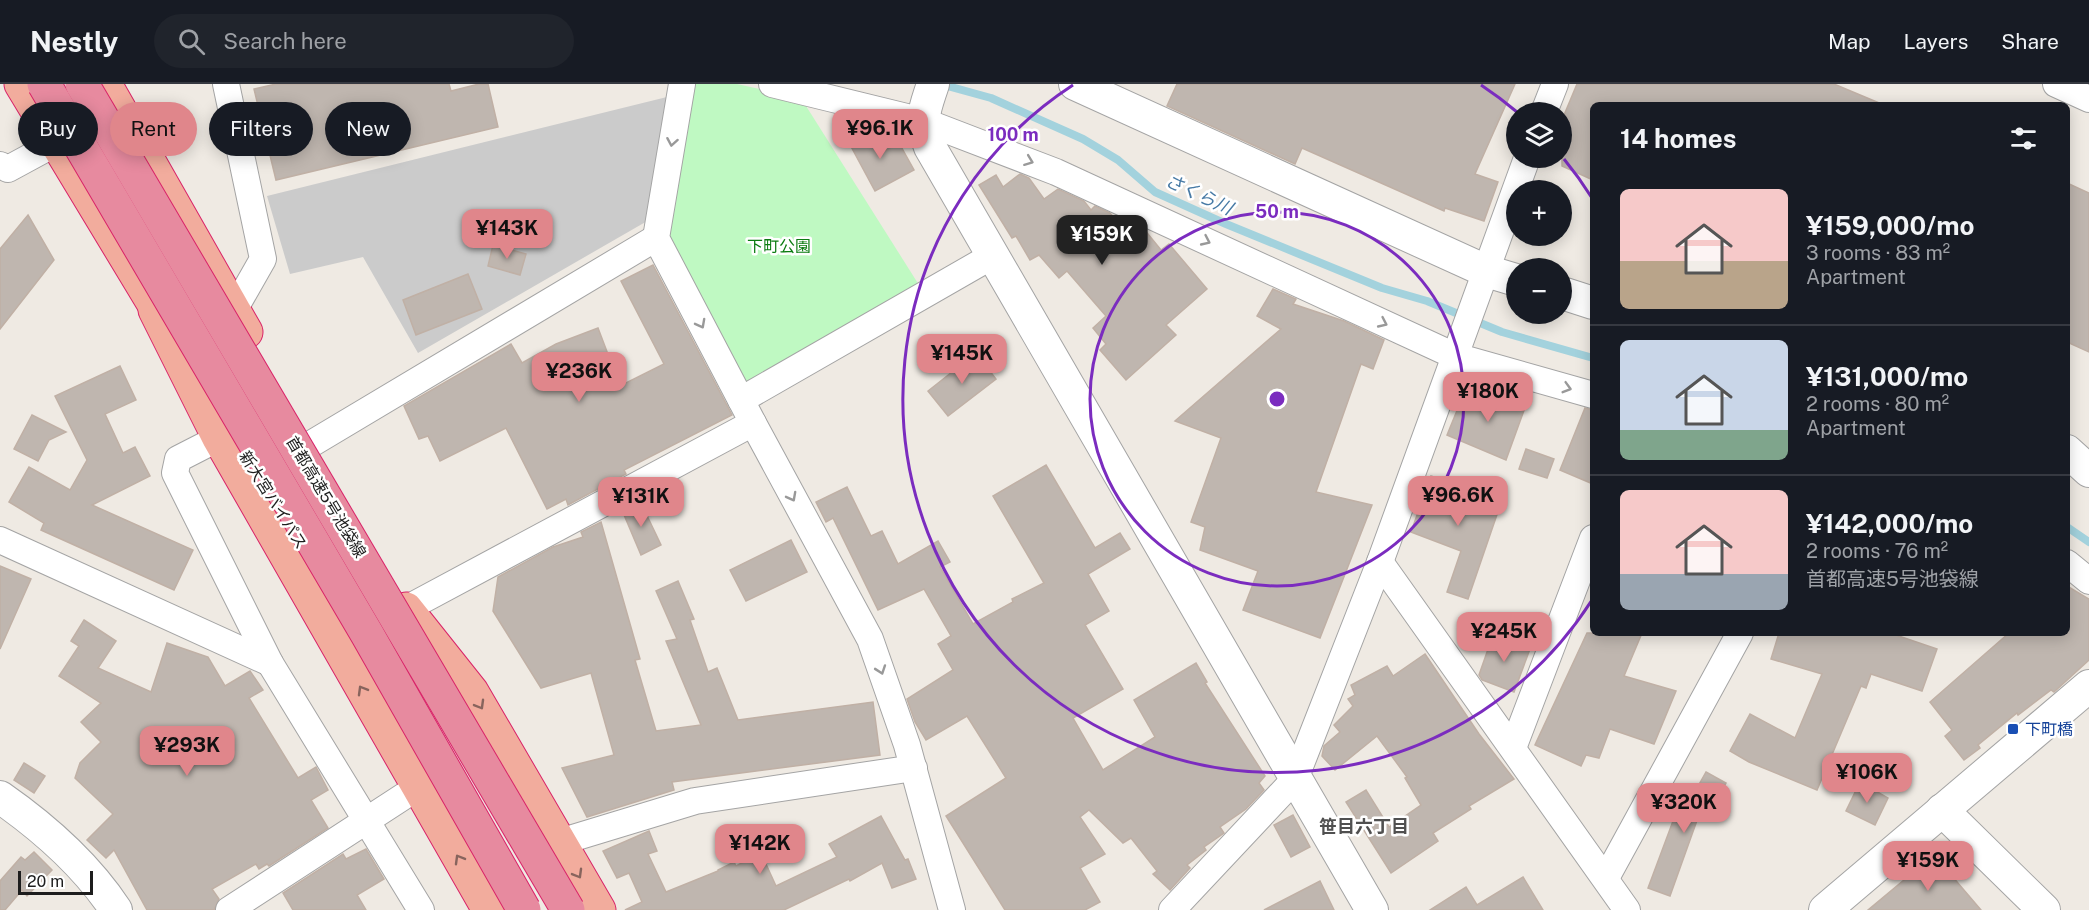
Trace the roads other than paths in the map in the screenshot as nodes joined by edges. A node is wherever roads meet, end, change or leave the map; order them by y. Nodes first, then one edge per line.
1 (21, 84) edge
2 (44, 84) edge
3 (82, 84) edge
4 (105, 84) edge
5 (226, 84) edge
6 (682, 84) edge
7 (772, 84) edge
8 (933, 84) edge
9 (1075, 84) edge
10 (1554, 84) edge
11 (2056, 84) edge
12 (2089, 99) edge
13 (32, 102) edge
14 (1548, 102) edge
15 (923, 117) junction
16 (32, 156) edge
17 (64, 156) edge
18 (0, 165) edge
19 (1523, 168) edge
20 (656, 238) junction
21 (992, 256) junction
22 (1486, 271) junction
23 (1506, 277) edge
24 (142, 284) junction
25 (1572, 296) edge
26 (1590, 302) edge
27 (234, 310) junction
28 (1459, 345) junction
29 (1590, 394) edge
30 (741, 400) junction
31 (753, 423) junction
32 (219, 438) junction
33 (311, 444) junction
34 (2070, 454) edge
35 (2089, 471) edge
36 (0, 540) edge
37 (1590, 546) edge
38 (1380, 562) junction
39 (2070, 565) edge
40 (2089, 581) edge
41 (406, 609) junction
42 (1738, 636) edge
43 (270, 663) junction
44 (2089, 686) edge
45 (1513, 748) junction
46 (914, 768) junction
47 (1295, 779) junction
48 (418, 788) junction
49 (0, 797) edge
50 (1942, 810) junction
51 (366, 821) junction
52 (560, 842) junction
53 (1606, 878) junction
54 (116, 910) edge
55 (230, 910) edge
56 (421, 910) edge
57 (489, 910) edge
58 (524, 910) edge
59 (535, 910) edge
60 (555, 910) edge
61 (568, 910) edge
62 (599, 910) edge
63 (952, 910) edge
64 (1172, 910) edge
65 (1372, 910) edge
66 (1627, 910) edge
67 (1825, 910) edge
68 (2044, 910) edge

1 - 13 highway, 新大宮バイパス
2 - 58 highway, 首都高速5号池袋線, bridge
3 - 61 highway, 首都高速5号池袋線, bridge
4 - 27 highway
5 - 27 street
6 -> 20 street
7 - 15 street
8 - 15 street
9 - 22 street
10 - 14 street
11 - 12 street
15 - 21 street
15 -> 28 street
16 - 18 street
17 - 24 highway, 新大宮バイパス
19 - 22 street
20 -> 30 street
20 - 33 street
21 - 30 street
21 - 47 street
22 - 23 street
22 - 28 street
24 - 32 highway
24 - 59 highway, 新大宮バイパス
25 - 26 street
27 - 33 highway
28 -> 29 street
28 - 38 street
30 - 31 street
31 - 41 street
31 -> 46 street
32 - 43 street
48 -> 32 highway
33 - 41 highway
34 - 35 street
36 - 43 street
37 - 45 street
38 - 45 street
38 - 47 street
39 - 40 street
41 -> 52 highway
41 - 60 highway
42 - 53 street
43 - 51 street
44 - 50 street
45 - 53 street
46 - 52 street
46 - 63 street
47 - 64 street
47 - 65 street
48 - 51 street
57 -> 48 highway
49 - 54 street
50 - 67 street
50 - 68 street
51 - 55 street
51 - 56 street
52 -> 62 highway
53 - 66 street

